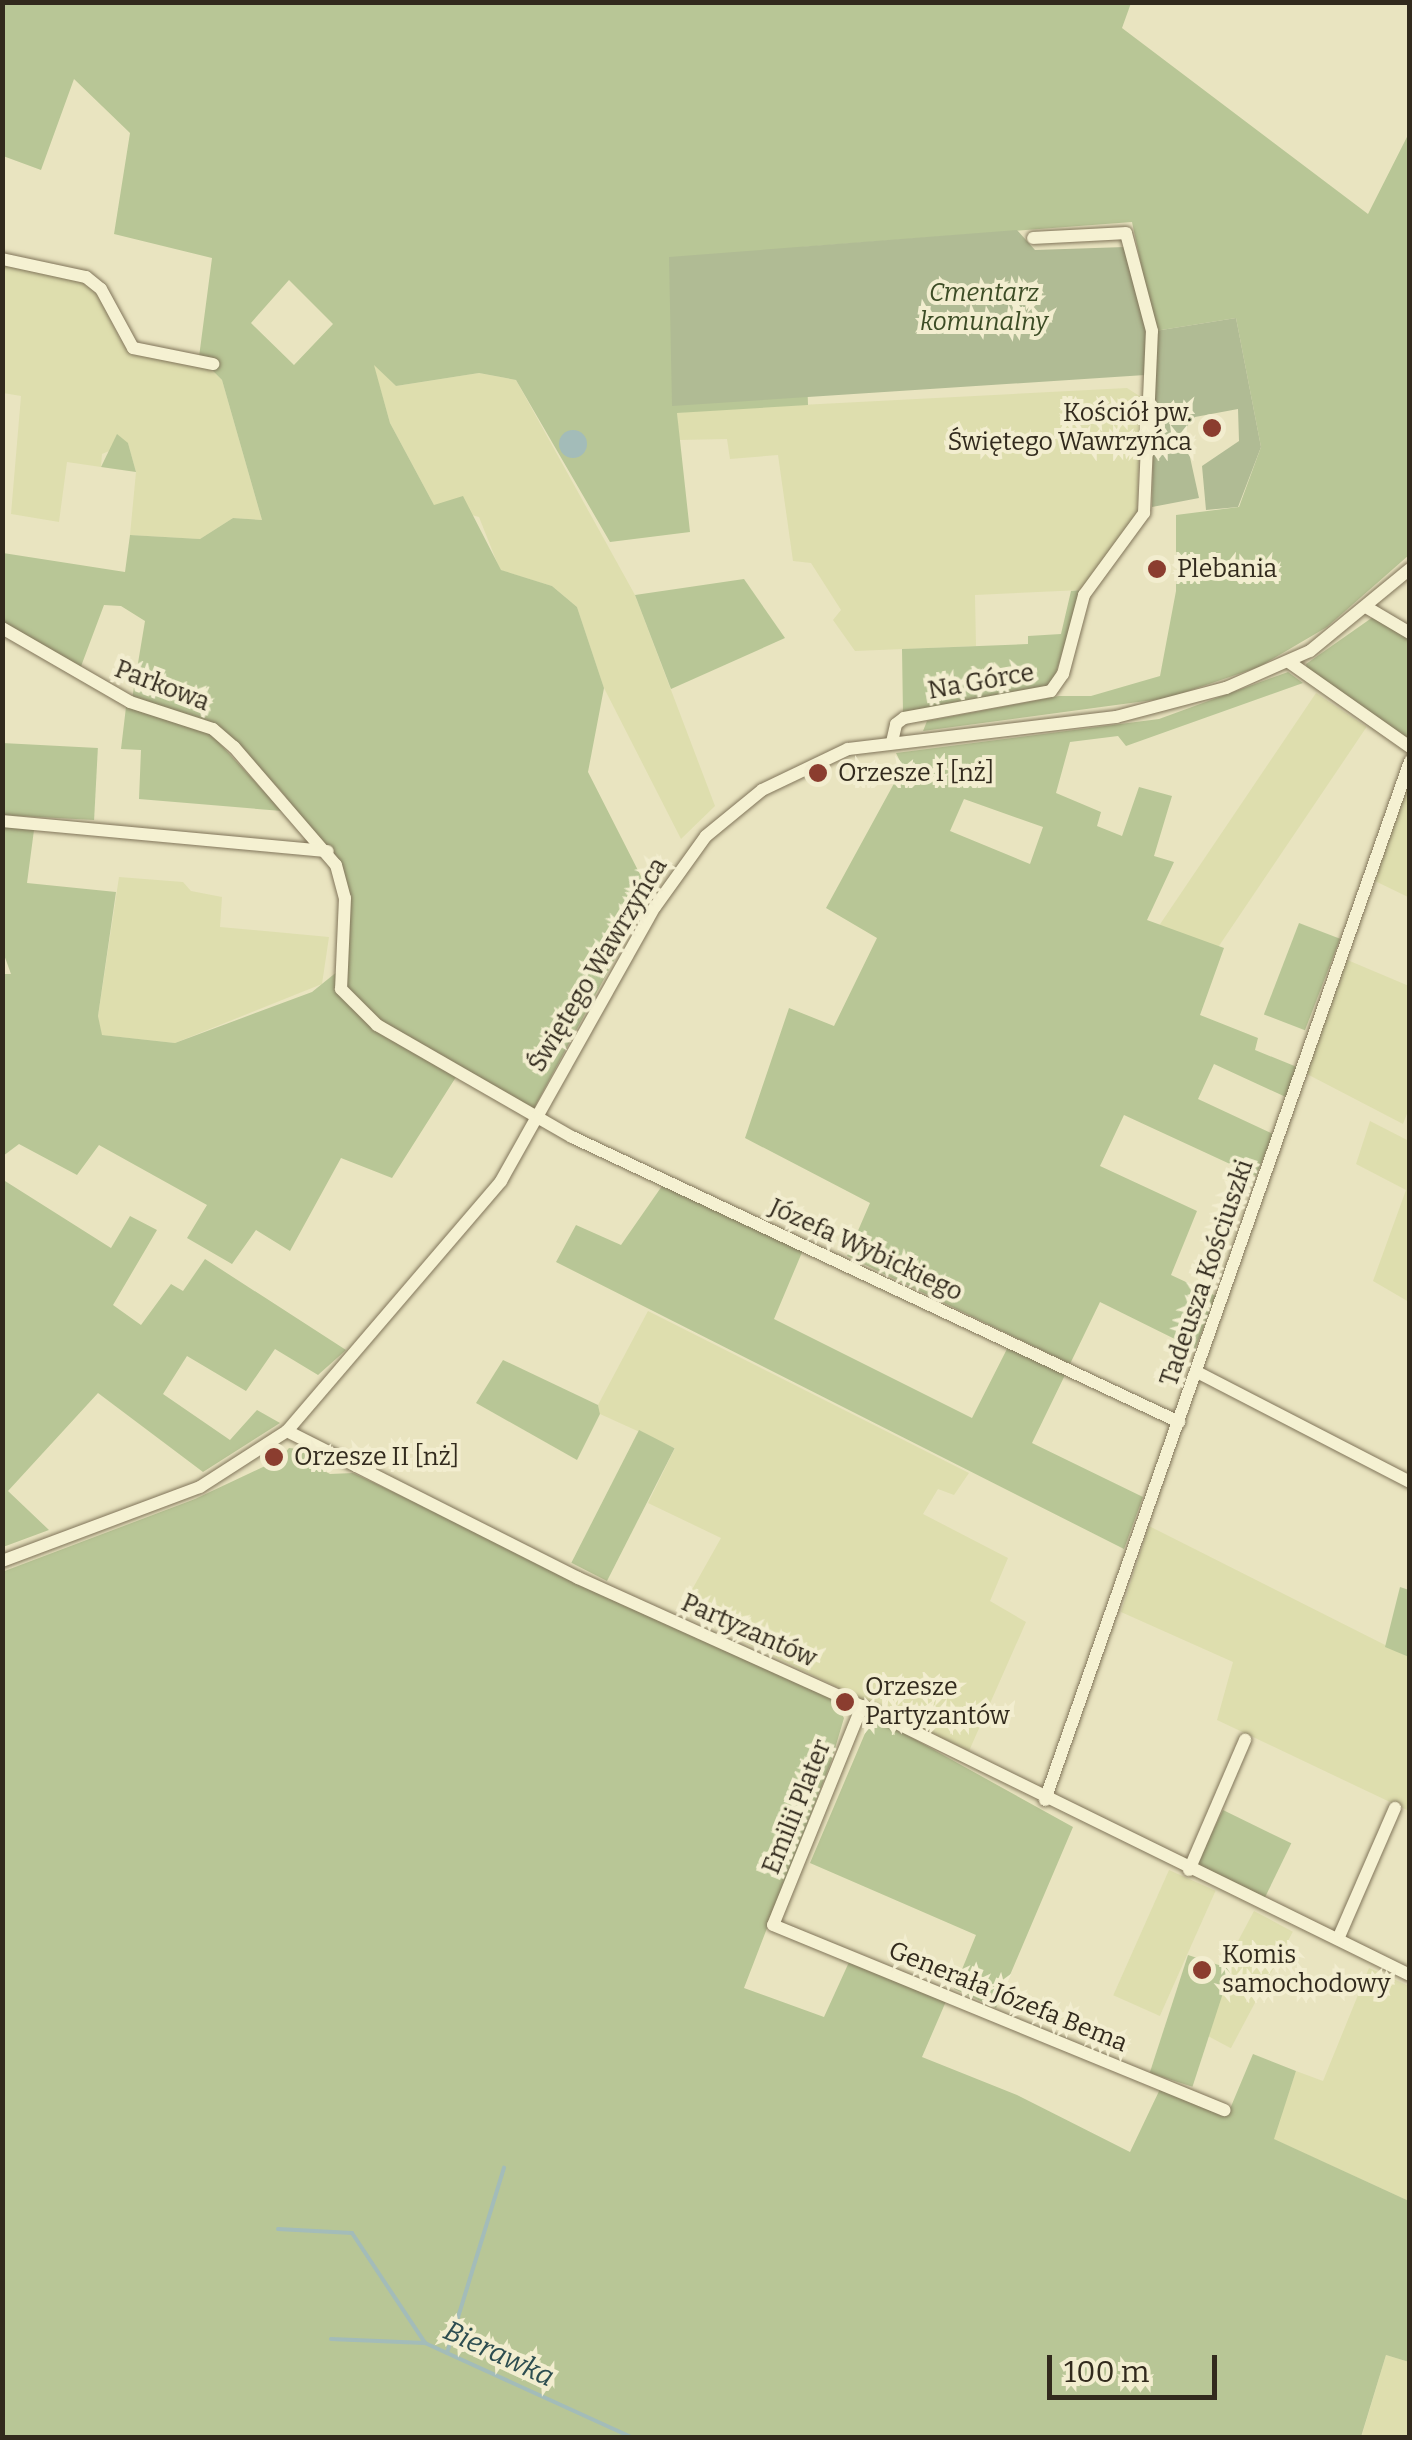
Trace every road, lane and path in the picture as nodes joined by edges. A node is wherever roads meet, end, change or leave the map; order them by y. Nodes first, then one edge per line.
1 (1033, 238) dead end
2 (2, 259) edge
3 (214, 364) dead end
4 (1410, 569) edge
5 (1366, 607) junction
6 (2, 628) edge
7 (1410, 634) edge
8 (1288, 662) junction
9 (892, 742) junction
10 (1410, 747) edge
11 (1410, 761) edge
12 (2, 822) edge
13 (328, 851) junction
14 (536, 1115) junction
15 (1197, 1372) junction
16 (1178, 1422) junction
17 (288, 1430) junction
18 (1410, 1482) edge
19 (2, 1561) edge
20 (862, 1706) junction
21 (1245, 1740) dead end
22 (1045, 1800) junction
23 (1396, 1808) dead end
24 (1188, 1870) junction
25 (773, 1924) joint
26 (1338, 1939) junction
27 (1410, 1975) edge
28 (1225, 2110) dead end

1 - 9 street, Na Górce
2 - 3 street
4 - 5 street, Świętego Wawrzyńca
5 - 7 street
5 - 8 street, Świętego Wawrzyńca
6 - 13 street, Parkowa
8 - 9 street, Świętego Wawrzyńca
8 - 10 street
9 - 14 street, Świętego Wawrzyńca
11 - 15 street, Tadeusza Kościuszki
12 - 13 street
13 - 14 street, Parkowa
14 - 16 street, Józefa Wybickiego
14 - 17 street, Świętego Wawrzyńca
15 - 16 street, Tadeusza Kościuszki
15 - 18 street
16 - 22 street, Tadeusza Kościuszki
17 - 19 street, Świętego Wawrzyńca
17 - 20 street, Partyzantów
20 - 22 street, Partyzantów
20 - 25 street, Emilii Plater
21 - 24 street
22 - 24 street, Partyzantów
23 - 26 street
24 - 26 street, Partyzantów
25 - 28 street, Generała Józefa Bema
26 - 27 street, Partyzantów

